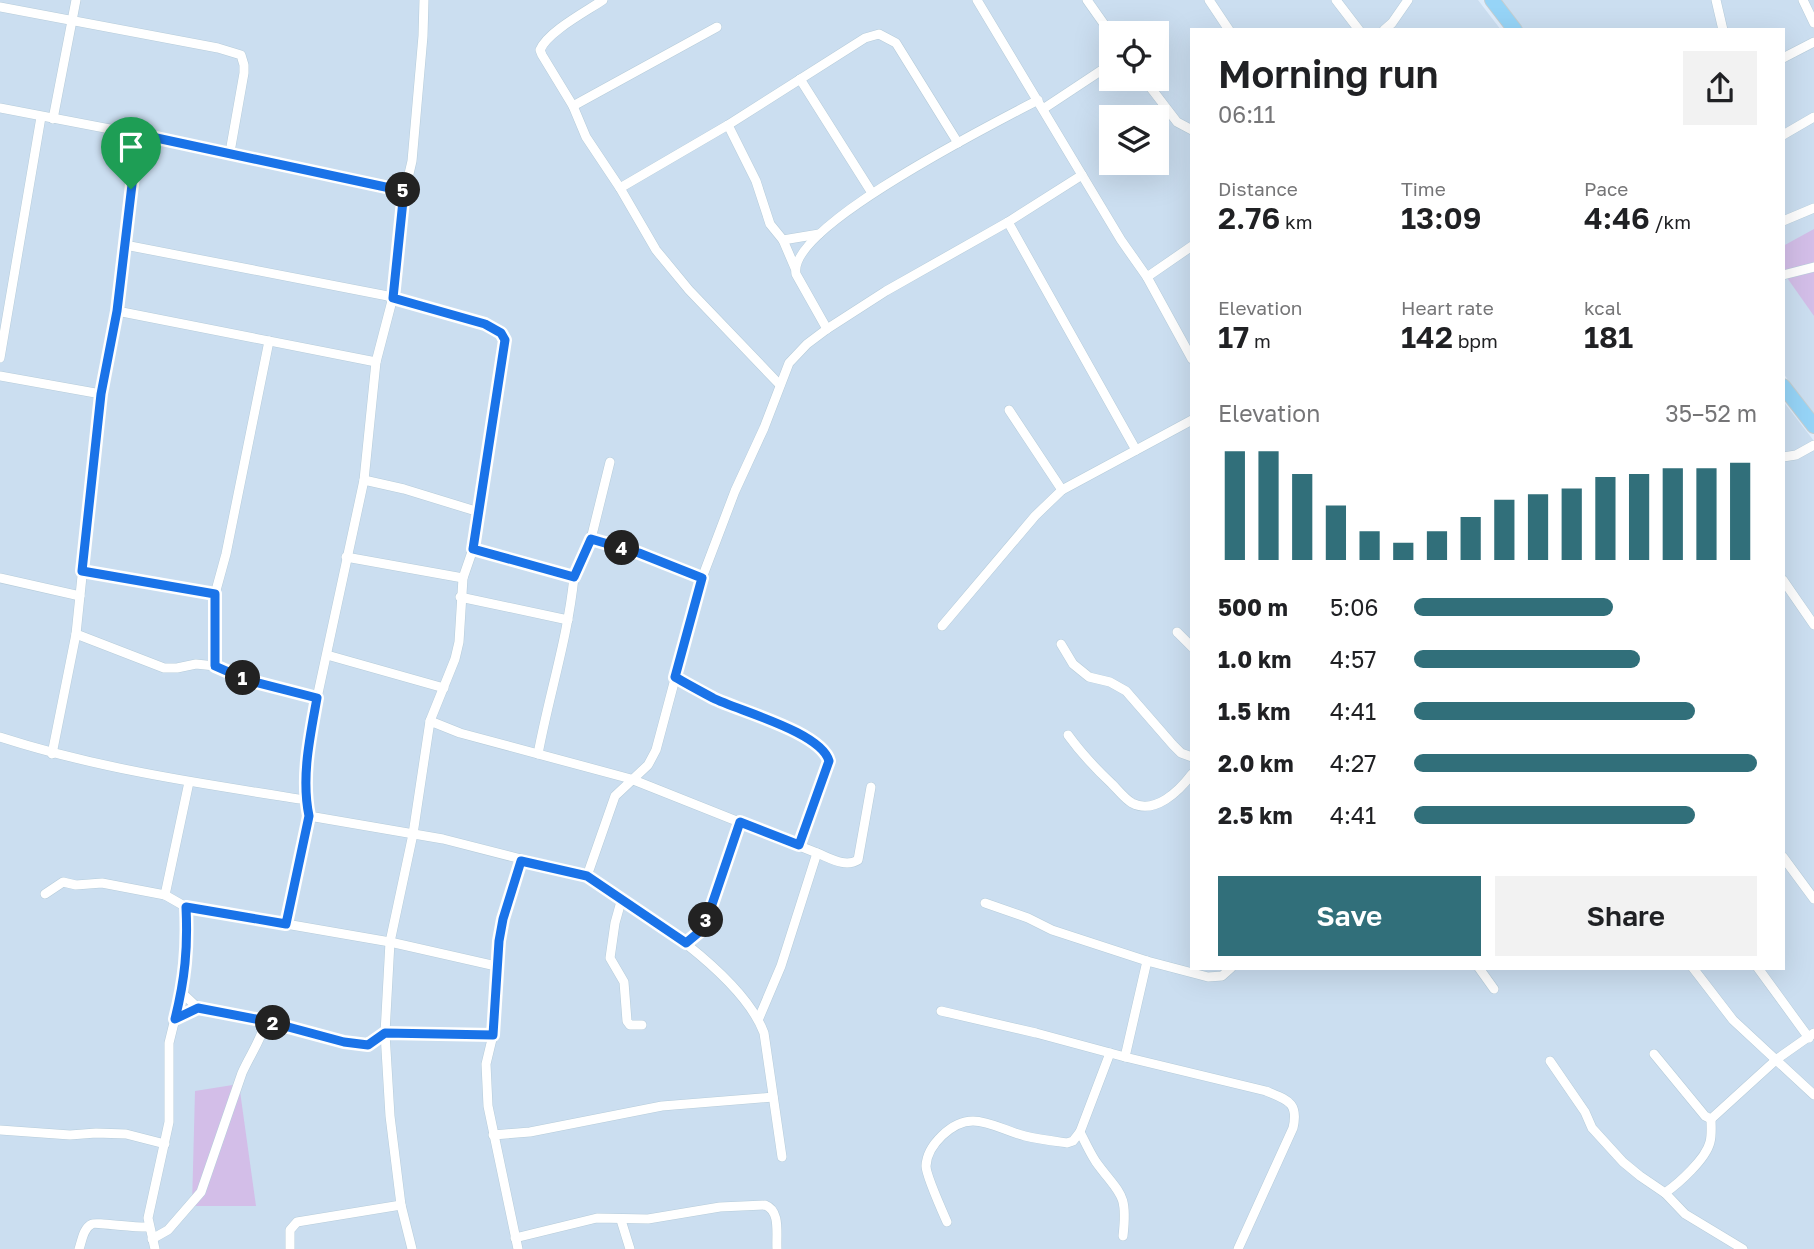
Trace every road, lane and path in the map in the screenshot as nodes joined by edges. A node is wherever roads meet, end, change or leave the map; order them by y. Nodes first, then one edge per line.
1 (76, 0) edge
2 (424, 0) edge
3 (603, 0) edge
4 (977, 0) edge
5 (1087, 0) edge
6 (1209, 0) edge
7 (1336, 0) edge
8 (1408, 0) edge
9 (1492, 0) edge
10 (1716, 0) edge
11 (1803, 0) edge
12 (0, 7) edge
13 (73, 20) junction
14 (1102, 21) edge
15 (1814, 23) edge
16 (717, 27) dead end
17 (1228, 28) edge
18 (1357, 28) edge
19 (1386, 28) edge
20 (1513, 28) edge
21 (1723, 28) edge
22 (1814, 42) edge
23 (1785, 57) edge
24 (1099, 71) edge
25 (800, 79) junction
26 (1153, 91) edge
27 (1040, 104) junction
28 (573, 106) junction
29 (0, 108) edge
30 (41, 117) junction
31 (1814, 117) edge
32 (53, 118) junction
33 (728, 125) junction
34 (1190, 129) edge
35 (138, 134) junction
36 (1785, 134) edge
37 (958, 143) junction
38 (230, 152) junction
39 (1082, 175) junction
40 (620, 188) junction
41 (404, 191) junction
42 (872, 193) junction
43 (1814, 208) edge
44 (1785, 220) edge
45 (1007, 222) junction
46 (820, 234) junction
47 (783, 240) junction
48 (125, 245) junction
49 (1190, 247) edge
50 (1814, 267) edge
51 (795, 268) junction
52 (1785, 274) edge
53 (1147, 277) junction
54 (393, 298) junction
55 (117, 311) junction
56 (827, 329) junction
57 (269, 341) junction
58 (1190, 355) edge
59 (0, 358) edge
60 (376, 362) junction
61 (0, 376) edge
62 (780, 384) junction
63 (1785, 389) edge
64 (101, 394) junction
65 (1009, 410) dead end
66 (1190, 421) edge
67 (1814, 426) edge
68 (1814, 445) edge
69 (1136, 450) junction
70 (1785, 457) edge
71 (610, 462) dead end
72 (364, 480) junction
73 (1062, 490) junction
74 (479, 512) junction
75 (591, 539) junction
76 (473, 549) junction
77 (346, 557) junction
78 (82, 571) junction
79 (574, 577) junction
80 (0, 578) edge
81 (463, 578) junction
82 (702, 578) junction
83 (1785, 583) edge
84 (215, 594) junction
85 (80, 596) junction
86 (460, 597) junction
87 (568, 620) junction
88 (1814, 625) edge
89 (942, 626) dead end
90 (1177, 632) dead end
91 (76, 634) junction
92 (1061, 644) dead end
93 (1190, 645) edge
94 (327, 655) junction
95 (215, 666) junction
96 (675, 677) junction
97 (444, 688) junction
98 (317, 698) junction
99 (430, 722) junction
100 (1068, 735) dead end
101 (0, 737) edge
102 (52, 754) junction
103 (538, 754) junction
104 (1190, 756) edge
105 (1190, 776) edge
106 (631, 779) junction
107 (189, 782) junction
108 (871, 787) dead end
109 (306, 800) junction
110 (309, 816) junction
111 (740, 822) junction
112 (413, 834) junction
113 (799, 845) junction
114 (817, 853) junction
115 (1785, 860) edge
116 (521, 861) junction
117 (587, 876) junction
118 (45, 894) dead end
119 (165, 895) junction
120 (622, 898) junction
121 (1814, 899) edge
122 (985, 903) dead end
123 (186, 907) junction
124 (286, 924) junction
125 (390, 942) junction
126 (686, 943) junction
127 (1147, 961) junction
128 (496, 966) junction
129 (1229, 970) edge
130 (1480, 970) edge
131 (1695, 970) edge
132 (1760, 970) edge
133 (1494, 989) dead end
134 (181, 992) junction
135 (198, 1008) junction
136 (941, 1010) dead end
137 (759, 1018) junction
138 (175, 1019) junction
139 (266, 1021) junction
140 (642, 1025) dead end
141 (385, 1033) junction
142 (493, 1035) junction
143 (1811, 1035) edge
144 (1110, 1053) junction
145 (1654, 1054) dead end
146 (1125, 1057) junction
147 (1777, 1059) junction
148 (1550, 1061) dead end
149 (1814, 1095) edge
150 (773, 1097) junction
151 (1711, 1119) junction
152 (0, 1130) edge
153 (1080, 1132) junction
154 (493, 1135) junction
155 (165, 1144) junction
156 (782, 1157) dead end
157 (1665, 1193) junction
158 (401, 1205) junction
159 (621, 1220) junction
160 (947, 1222) dead end
161 (149, 1227) junction
162 (1123, 1236) dead end
163 (515, 1238) junction
164 (152, 1239) junction
165 (79, 1249) edge
166 (155, 1249) edge
167 (290, 1249) edge
168 (412, 1249) edge
169 (517, 1249) edge
170 (630, 1249) edge
171 (777, 1249) edge
172 (1238, 1249) edge
173 (1743, 1249) edge

1 - 13 street
2 - 41 street
3 - 28 street
4 - 27 street
5 - 14 street
6 - 17 street
7 - 18 street
8 - 19 street
9 - 20 highway
10 - 21 street
11 - 15 street
12 - 13 street
13 - 32 street
13 - 38 street
16 - 28 street
22 - 23 street
24 - 27 street
25 - 33 street
25 - 37 street
25 - 42 street
26 - 34 street
27 - 37 street
27 - 39 street
28 - 40 street
29 - 30 street
30 - 32 street
30 - 59 street
31 - 36 street
32 - 35 street
33 - 40 street
33 - 47 street
35 - 38 street
35 - 48 street
37 - 42 street
38 - 41 street
39 - 45 street
39 - 53 street
40 - 62 street
41 - 54 street
42 - 46 street
43 - 44 street
45 - 56 street
45 - 69 street
46 - 47 street
46 - 51 street
47 - 51 street
48 - 54 street
48 - 55 street
49 - 53 street
50 - 52 street
51 - 56 street
53 - 58 street
54 - 60 street
54 - 74 street
55 - 57 street
55 - 64 street
56 - 62 street
57 - 60 street
57 - 84 street
60 - 72 street
61 - 64 street
62 - 82 street
63 - 67 highway
64 - 78 street
65 - 73 street
66 - 69 street
68 - 70 street
69 - 73 street
71 - 75 street
72 - 74 street
72 - 77 street
73 - 89 street
74 - 76 street
75 - 79 street
75 - 82 street
76 - 79 street
76 - 81 street
77 - 81 street
77 - 94 street
78 - 84 street
78 - 85 street
79 - 87 street
80 - 85 street
81 - 86 street
82 - 96 street
83 - 88 street
84 - 95 street
85 - 91 street
86 - 87 street
86 - 97 street
87 - 103 street
90 - 93 street
91 - 95 street
91 - 102 street
92 - 104 street
94 - 97 street
94 - 98 street
95 - 98 street
96 - 106 street
96 - 113 street
97 - 99 street
98 - 109 street
99 - 103 street
99 - 112 street
100 - 105 street
101 - 102 street
102 - 107 street
103 - 106 street
106 - 111 street
106 - 117 street
107 - 109 street
107 - 119 street
108 - 114 street
109 - 110 street
110 - 112 street
110 - 124 street
111 - 113 street
111 - 126 street
112 - 116 street
112 - 125 street
113 - 114 street
114 - 137 street
115 - 121 street
116 - 117 street
116 - 128 street
117 - 120 street
118 - 119 street
119 - 123 street
120 - 126 street
120 - 140 street
122 - 127 street
123 - 124 street
123 - 134 street
124 - 125 street
125 - 128 street
125 - 141 street
126 - 137 street
127 - 129 street
127 - 146 street
128 - 142 street
130 - 133 street
131 - 147 street
132 - 143 street
134 - 135 street
134 - 138 street
135 - 138 street
135 - 139 street
136 - 144 street
137 - 150 street
138 - 155 street
139 - 141 street
139 - 164 street
141 - 142 street
141 - 158 street
142 - 154 street
143 - 147 street
144 - 146 street
144 - 153 street
145 - 151 street
146 - 172 street
147 - 149 street
147 - 151 street
148 - 157 street
150 - 154 street
150 - 156 street
151 - 157 street
152 - 155 street
153 - 160 street
153 - 162 street
154 - 163 street
155 - 161 street
157 - 173 street
158 - 167 street
158 - 168 street
159 - 163 street
159 - 170 street
159 - 171 street
161 - 164 street
161 - 165 street
163 - 169 street
164 - 166 street

